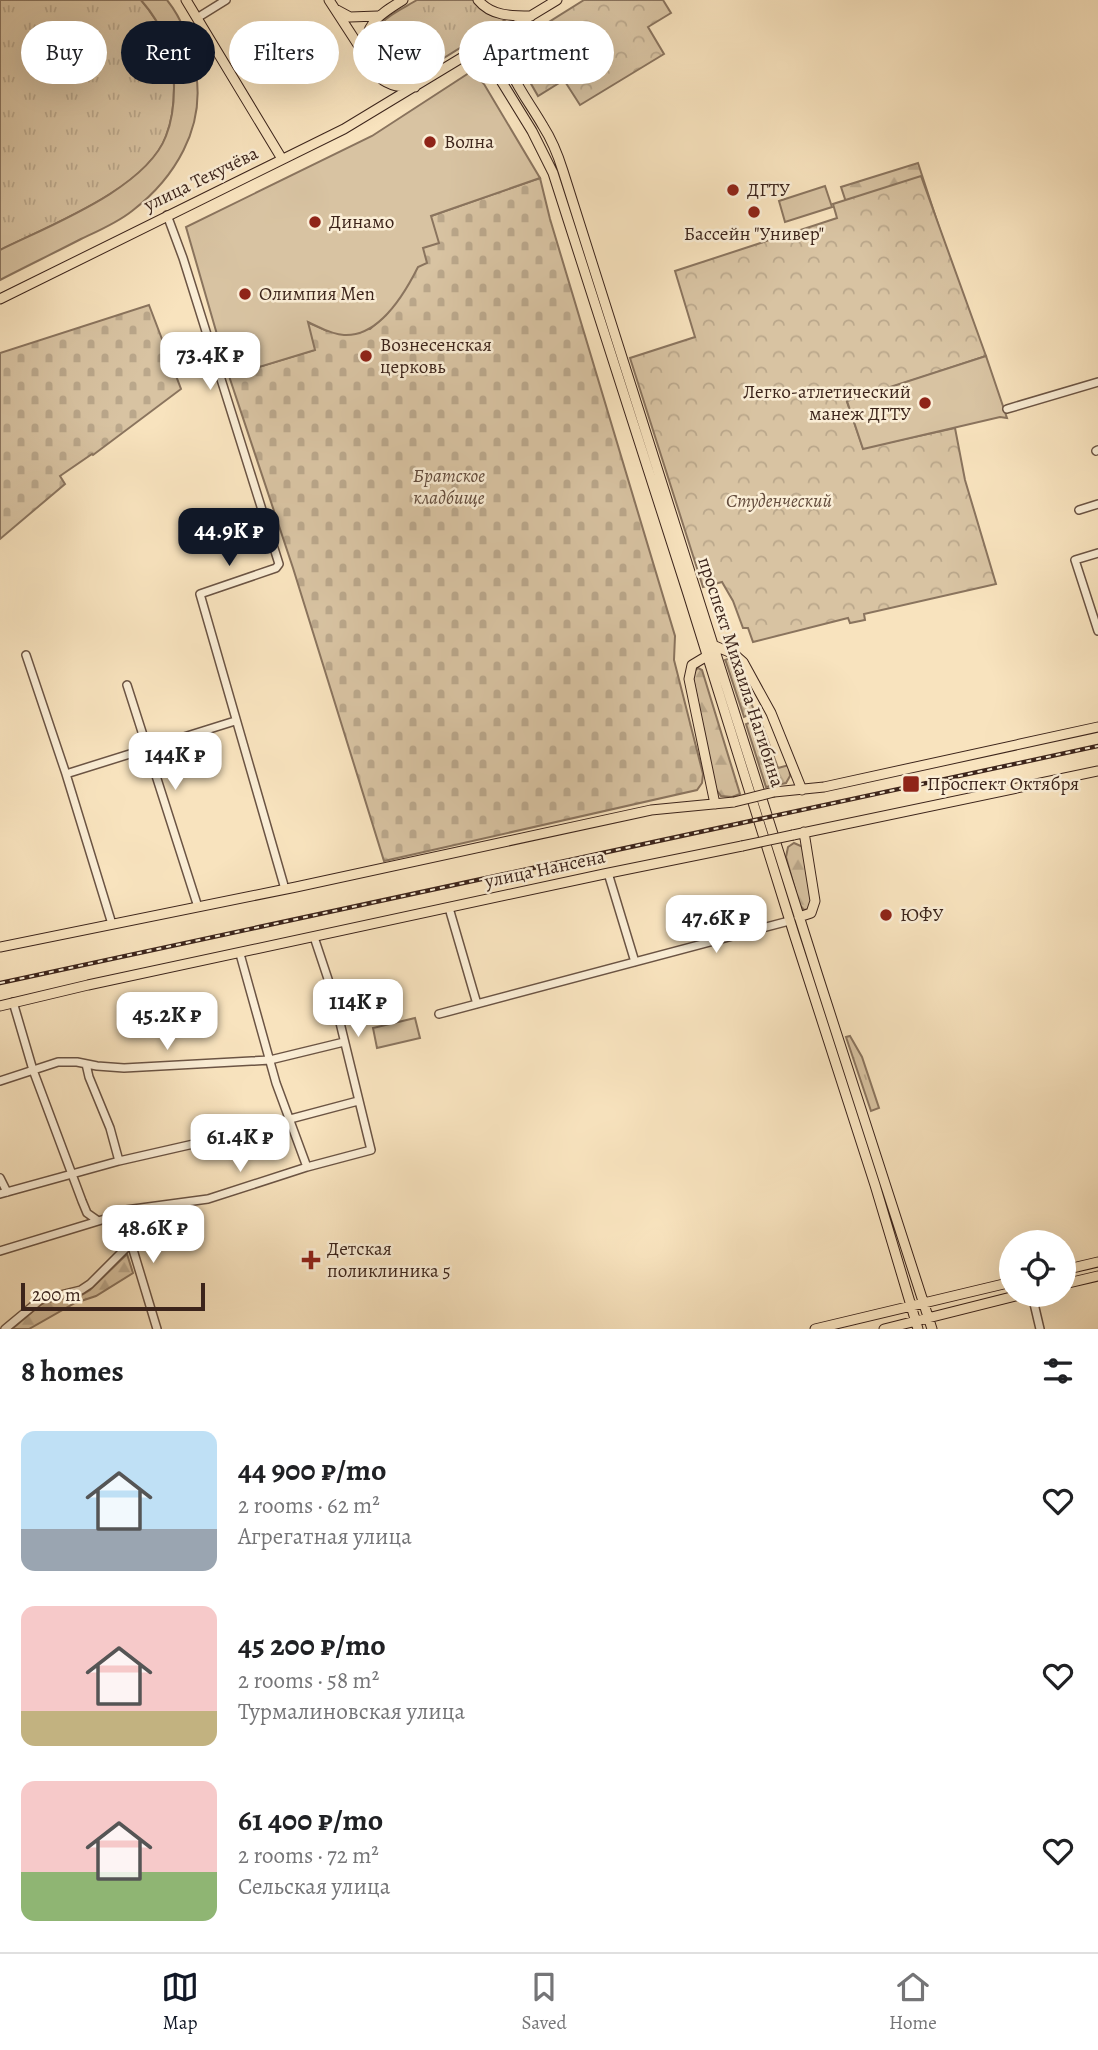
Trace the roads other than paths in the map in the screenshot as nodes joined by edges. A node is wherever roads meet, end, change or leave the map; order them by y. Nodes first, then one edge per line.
1 (186, 0) edge
2 (226, 0) edge
3 (403, 0) edge
4 (478, 0) edge
5 (557, 0) edge
6 (331, 3) edge
7 (546, 4) edge
8 (378, 16) junction
9 (531, 16) junction
10 (197, 18) junction
11 (375, 21) edge
12 (523, 21) edge
13 (353, 38) edge
14 (459, 60) edge
15 (389, 84) edge
16 (503, 84) edge
17 (517, 84) edge
18 (416, 87) junction
19 (282, 159) junction
20 (167, 215) junction
21 (0, 299) edge
22 (1098, 382) edge
23 (1007, 409) dead end
24 (1098, 504) edge
25 (1079, 510) dead end
26 (1098, 553) edge
27 (1095, 609) edge
28 (1098, 631) edge
29 (715, 646) junction
30 (728, 652) junction
31 (26, 655) dead end
32 (708, 656) junction
33 (719, 660) junction
34 (127, 685) dead end
35 (235, 721) junction
36 (1098, 727) edge
37 (147, 750) junction
38 (795, 771) junction
39 (1098, 771) edge
40 (66, 774) junction
41 (824, 787) junction
42 (802, 790) junction
43 (779, 792) junction
44 (715, 804) junction
45 (804, 832) junction
46 (608, 873) junction
47 (285, 889) junction
48 (198, 907) junction
49 (449, 908) junction
50 (799, 917) junction
51 (789, 921) junction
52 (112, 924) junction
53 (314, 937) junction
54 (0, 947) edge
55 (240, 954) junction
56 (635, 962) junction
57 (13, 1002) junction
58 (477, 1004) junction
59 (0, 1006) edge
60 (439, 1014) dead end
61 (344, 1042) junction
62 (270, 1060) junction
63 (86, 1064) junction
64 (33, 1070) junction
65 (0, 1081) edge
66 (358, 1101) junction
67 (290, 1117) junction
68 (119, 1161) junction
69 (307, 1167) junction
70 (72, 1174) junction
71 (0, 1178) edge
72 (4, 1193) edge
73 (118, 1215) junction
74 (97, 1220) junction
75 (131, 1242) junction
76 (0, 1251) edge
77 (1098, 1262) edge
78 (1076, 1267) edge
79 (1098, 1276) edge
80 (1076, 1281) edge
81 (999, 1285) edge
82 (999, 1300) edge
83 (924, 1301) junction
84 (910, 1305) junction
85 (1035, 1307) edge
86 (929, 1318) junction
87 (917, 1325) edge
88 (5, 1329) edge
89 (157, 1329) edge
90 (814, 1329) edge
91 (884, 1329) edge
92 (932, 1329) edge
93 (1040, 1329) edge

1 - 10 main road
2 - 10 street
3 - 8 main road
4 - 9 main road
5 - 7 main road, улица Текучёва
6 - 8 main road
6 - 13 main road
7 - 9 main road, улица Текучёва
8 - 11 main road
9 - 12 main road, улица Текучёва
10 - 19 main road
14 - 18 main road, улица Текучёва
15 - 18 main road
16 - 32 main road, проспект Михаила Нагибина
17 - 29 main road, проспект Михаила Нагибина
18 - 19 main road, улица Текучёва
19 - 20 main road, улица Текучёва
20 - 21 main road, улица Текучёва
20 - 35 street
22 - 23 street
24 - 25 street
26 - 27 street
27 - 28 street
29 - 30 main road
29 - 33 main road, проспект Михаила Нагибина
30 - 33 main road
30 - 38 main road
31 - 40 street
32 - 44 main road
32 - 51 main road, проспект Михаила Нагибина
33 - 50 main road, проспект Михаила Нагибина
34 - 37 street
35 - 37 street
35 - 47 street
36 - 41 main road, улица Нансена
37 - 40 street
37 - 48 street
38 - 41 main road
38 - 42 main road
38 - 43 main road
39 - 45 main road, улица Нансена
40 - 52 street
41 - 42 main road, улица Нансена
42 - 43 main road, улица Нансена
43 - 44 main road, улица Нансена, bridge
44 - 47 main road, улица Нансена
45 - 46 main road, улица Нансена, bridge
45 - 50 main road
46 - 49 main road, улица Нансена
46 - 56 street
47 - 48 main road, улица Нансена
48 - 52 main road, улица Нансена
49 - 53 main road, улица Нансена
49 - 58 street
50 - 83 main road, проспект Михаила Нагибина
51 - 56 street
51 - 84 main road, проспект Михаила Нагибина
52 - 54 main road, улица Нансена
53 - 55 main road, улица Нансена
53 - 61 street
55 - 57 main road, улица Нансена
55 - 62 street
56 - 58 street
57 - 59 main road, улица Нансена
57 - 64 street
58 - 60 street
61 - 62 street
61 - 66 street
62 - 63 street
62 - 67 street
63 - 64 street
63 - 68 street
64 - 65 street
64 - 70 street
66 - 67 street
66 - 69 street
67 - 68 street
67 - 69 street
68 - 70 street
69 - 73 street
70 - 72 street
70 - 74 street
71 - 72 street
73 - 74 street
73 - 75 street
74 - 76 street
75 - 88 street
75 - 89 street
77 - 78 main road
79 - 80 main road
81 - 83 main road
82 - 86 main road
83 - 84 main road
83 - 86 main road, проспект Михаила Нагибина
84 - 87 main road, проспект Михаила Нагибина
84 - 90 main road
85 - 93 street
86 - 87 main road
86 - 92 main road, проспект Михаила Нагибина
87 - 91 main road

